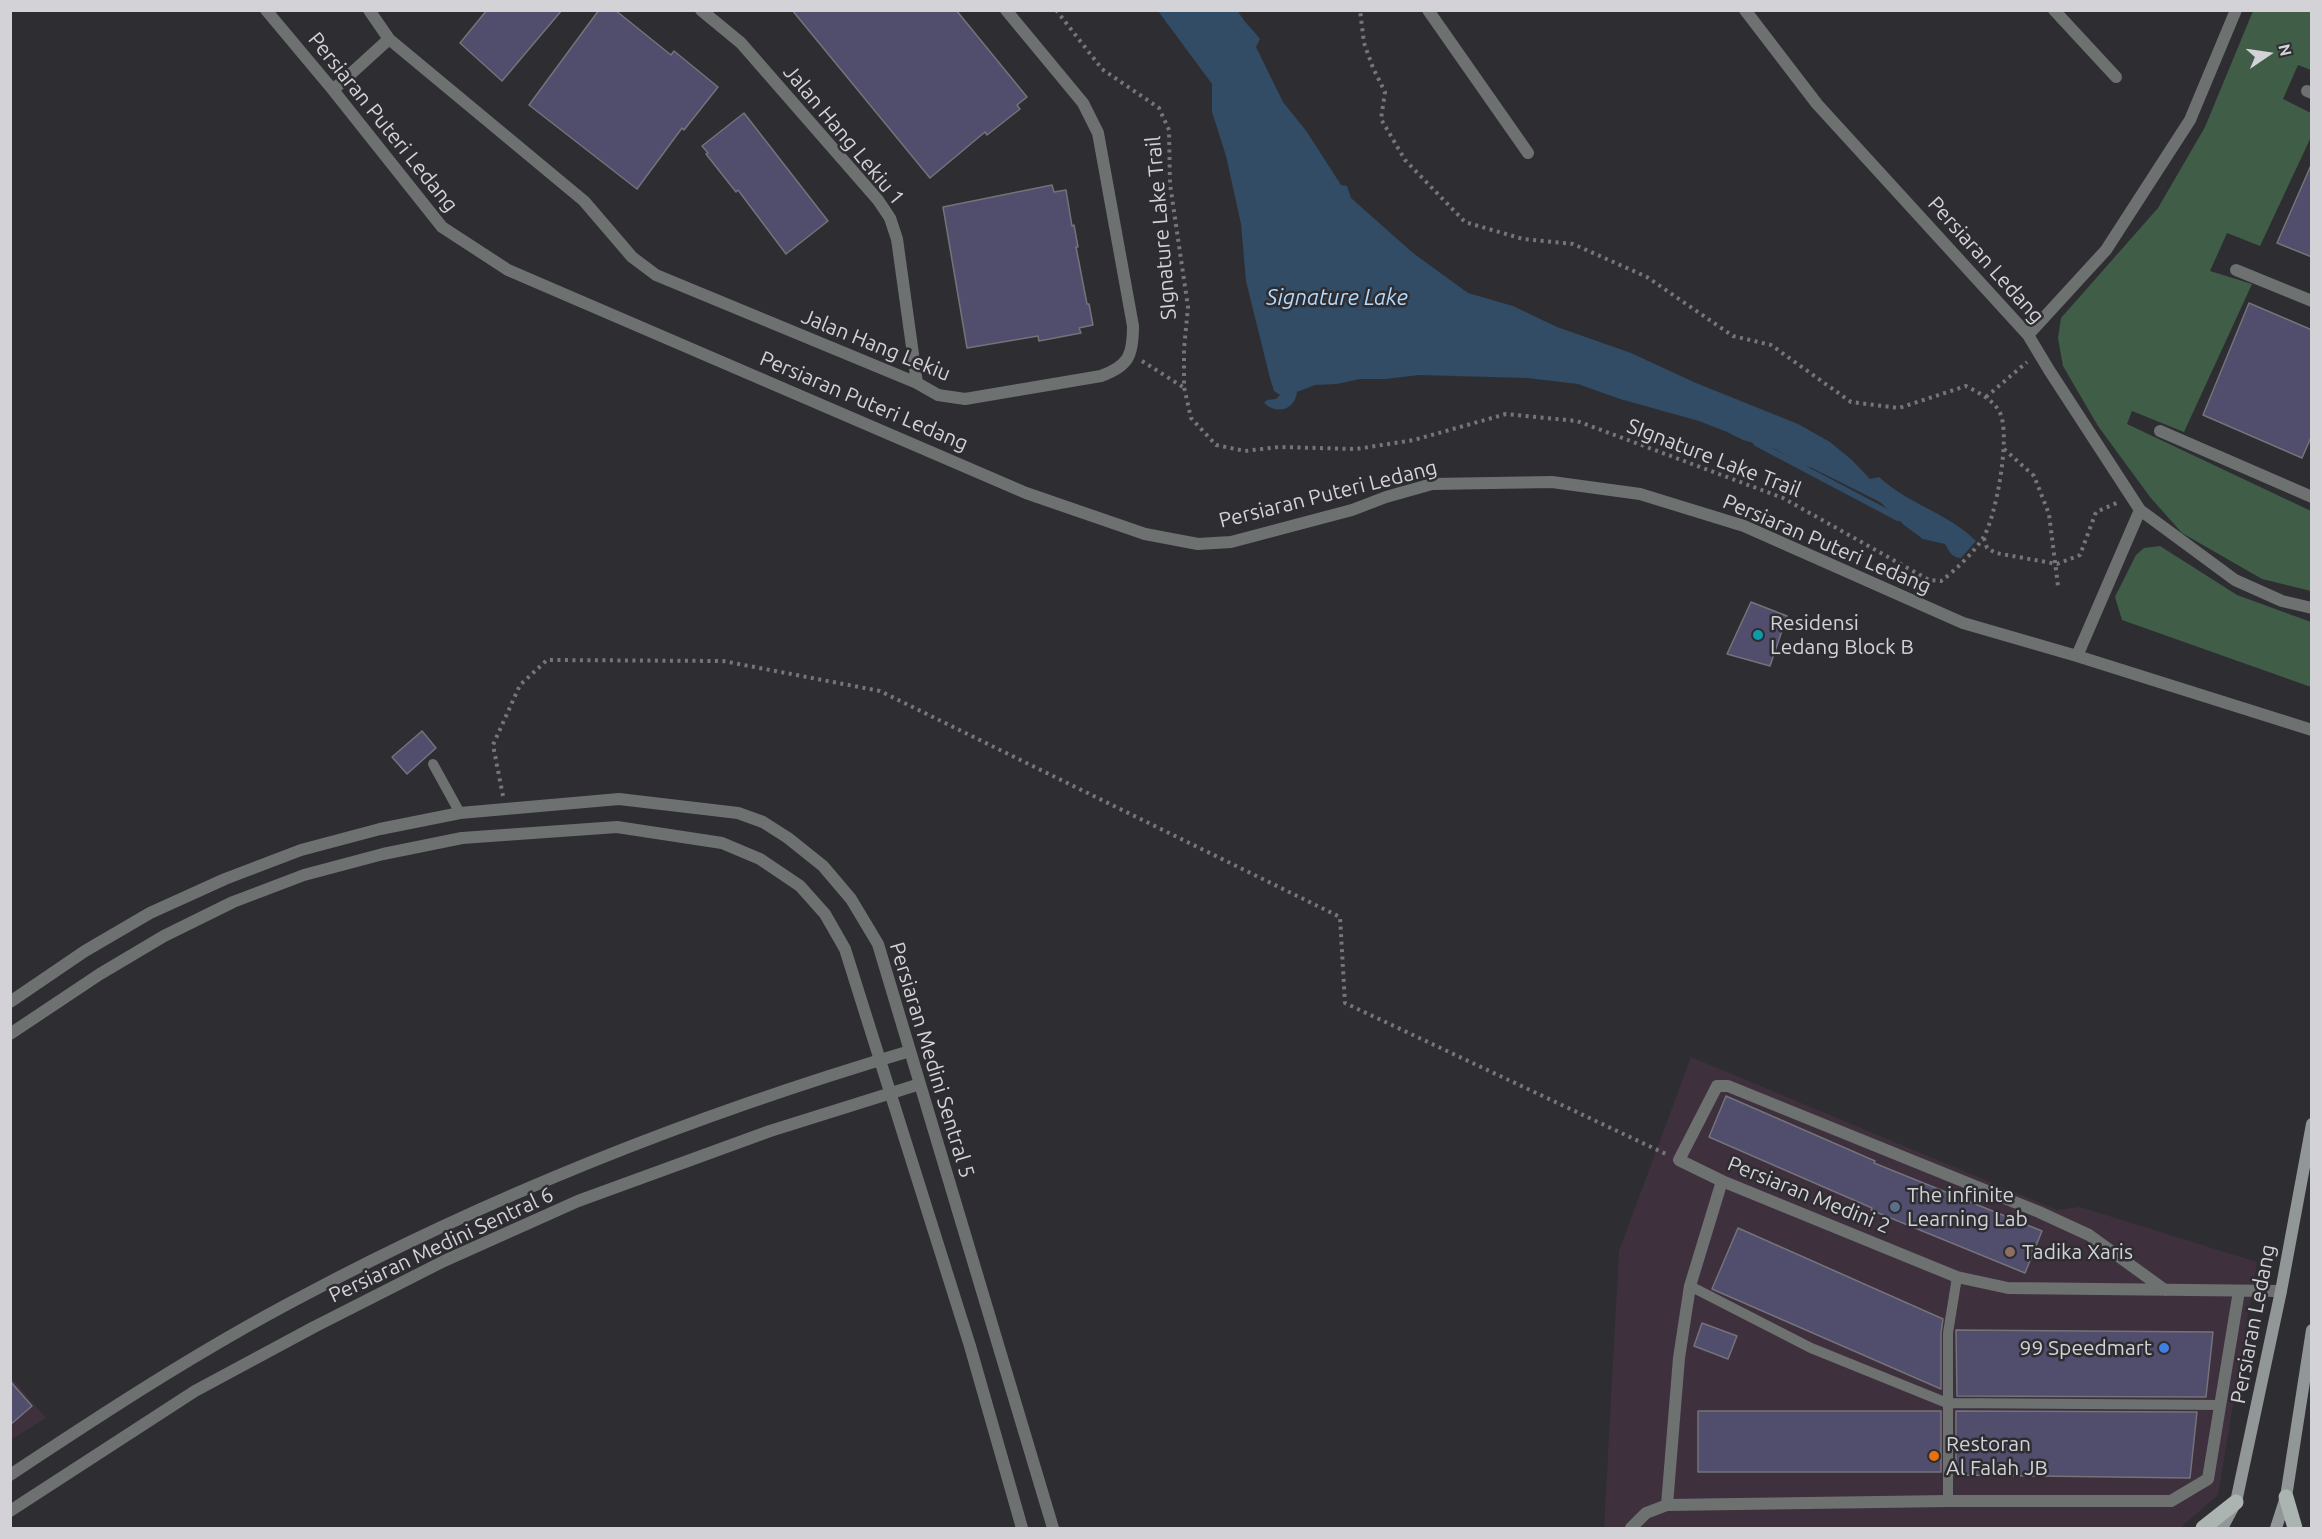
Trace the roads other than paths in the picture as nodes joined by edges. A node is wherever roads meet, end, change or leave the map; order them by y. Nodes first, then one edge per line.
1 (266, 10) edge
2 (369, 10) edge
3 (701, 10) edge
4 (1006, 10) edge
5 (1428, 10) edge
6 (1744, 10) edge
7 (2054, 10) edge
8 (2236, 10) edge
9 (389, 39) junction
10 (2116, 77) dead end
11 (333, 90) junction
12 (1528, 153) dead end
13 (2236, 270) dead end
14 (2312, 301) edge
15 (2028, 335) junction
16 (917, 383) junction
17 (2160, 431) dead end
18 (2312, 497) edge
19 (2140, 510) junction
20 (2312, 608) edge
21 (2077, 656) junction
22 (2312, 730) edge
23 (433, 764) dead end
24 (460, 813) junction
25 (10, 1002) edge
26 (10, 1034) edge
27 (910, 1051) junction
28 (880, 1059) junction
29 (920, 1084) junction
30 (891, 1094) junction
31 (2312, 1124) edge
32 (1722, 1181) junction
33 (1957, 1276) junction
34 (1690, 1286) junction
35 (2165, 1290) junction
36 (2281, 1290) junction
37 (2239, 1292) junction
38 (2312, 1330) edge
39 (1947, 1403) junction
40 (2220, 1405) junction
41 (10, 1476) edge
42 (2286, 1497) junction
43 (1948, 1501) junction
44 (2236, 1502) junction
45 (1667, 1505) junction
46 (10, 1511) edge
47 (1022, 1528) edge
48 (1053, 1528) edge
49 (1631, 1528) edge
50 (2203, 1528) edge
51 (2222, 1528) edge
52 (2276, 1528) edge
53 (2295, 1528) edge

1 - 11 street, Persiaran Puteri Ledang
2 - 9 street, Jalan Hang Lekiu
3 - 16 street, Jalan Hang Lekiu 1
4 - 16 street, Jalan Hang Lekiu
5 - 12 street
6 - 15 street, Persiaran Ledang
7 - 10 street
8 - 15 street
9 - 11 street
9 - 16 street, Jalan Hang Lekiu
11 - 21 street, Persiaran Puteri Ledang
13 - 14 street
15 - 19 street, Persiaran Ledang
17 - 18 street
19 - 20 street, Persiaran Ledang
19 - 21 street
21 - 22 street, Persiaran Puteri Ledang
23 - 24 lane
24 - 25 street, Persiaran Medini Sentral 5
24 - 27 street, Persiaran Medini Sentral 5
26 - 28 street
27 - 28 street, Persiaran Medini Sentral 6
27 - 29 street, Persiaran Medini Sentral 5
28 - 30 street
28 - 41 street, Persiaran Medini Sentral 6
29 - 30 street, Persiaran Medini Sentral 6
29 - 48 street, Persiaran Medini Sentral 5
30 - 46 street, Persiaran Medini Sentral 6
30 - 47 street
31 - 36 street, Persiaran Ledang
32 - 33 street, Persiaran Medini 2
32 - 34 street
32 - 35 street, Persiaran Medini 2
33 - 35 street, Persiaran Medini 2
33 - 39 lane
34 - 39 lane
34 - 45 street
35 - 37 street, Persiaran Medini 2
36 - 37 street, Persiaran Medini 2
36 - 44 street, Persiaran Ledang
37 - 40 street
38 - 42 street
39 - 40 lane
39 - 43 lane
40 - 43 street
42 - 52 street
42 - 53 main road
43 - 45 street
44 - 50 main road
44 - 51 street, Persiaran Ledang
45 - 49 street

